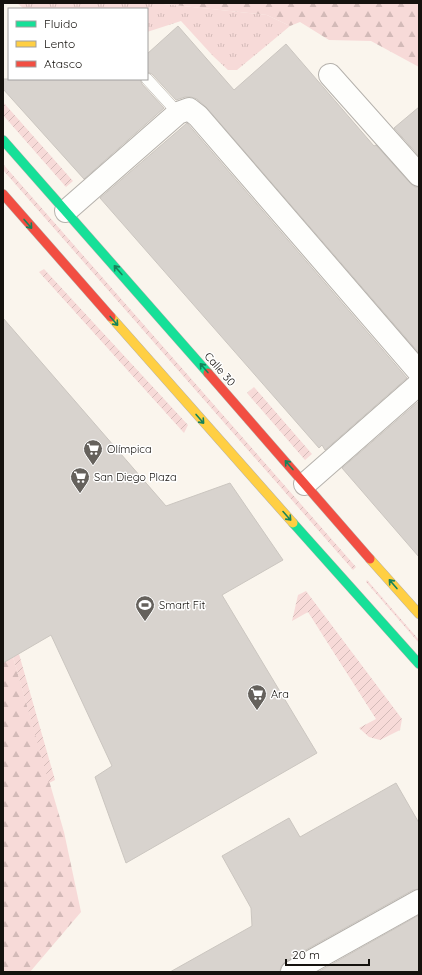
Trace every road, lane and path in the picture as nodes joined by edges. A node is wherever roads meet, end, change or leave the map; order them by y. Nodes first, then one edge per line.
1 (330, 75) dead end
2 (148, 80) edge
3 (178, 113) junction
4 (3, 140) edge
5 (419, 175) edge
6 (3, 194) edge
7 (66, 211) junction
8 (419, 372) edge
9 (419, 384) edge
10 (306, 484) junction
11 (419, 614) edge
12 (419, 664) edge
13 (419, 901) edge
14 (292, 972) edge

1 - 5 street
2 - 3 lane
3 - 7 street
3 - 8 street
4 - 7 main road, Calle 30
6 -> 12 main road
10 -> 7 main road, Calle 30
9 - 10 street
11 -> 10 main road, Calle 30
13 - 14 street

